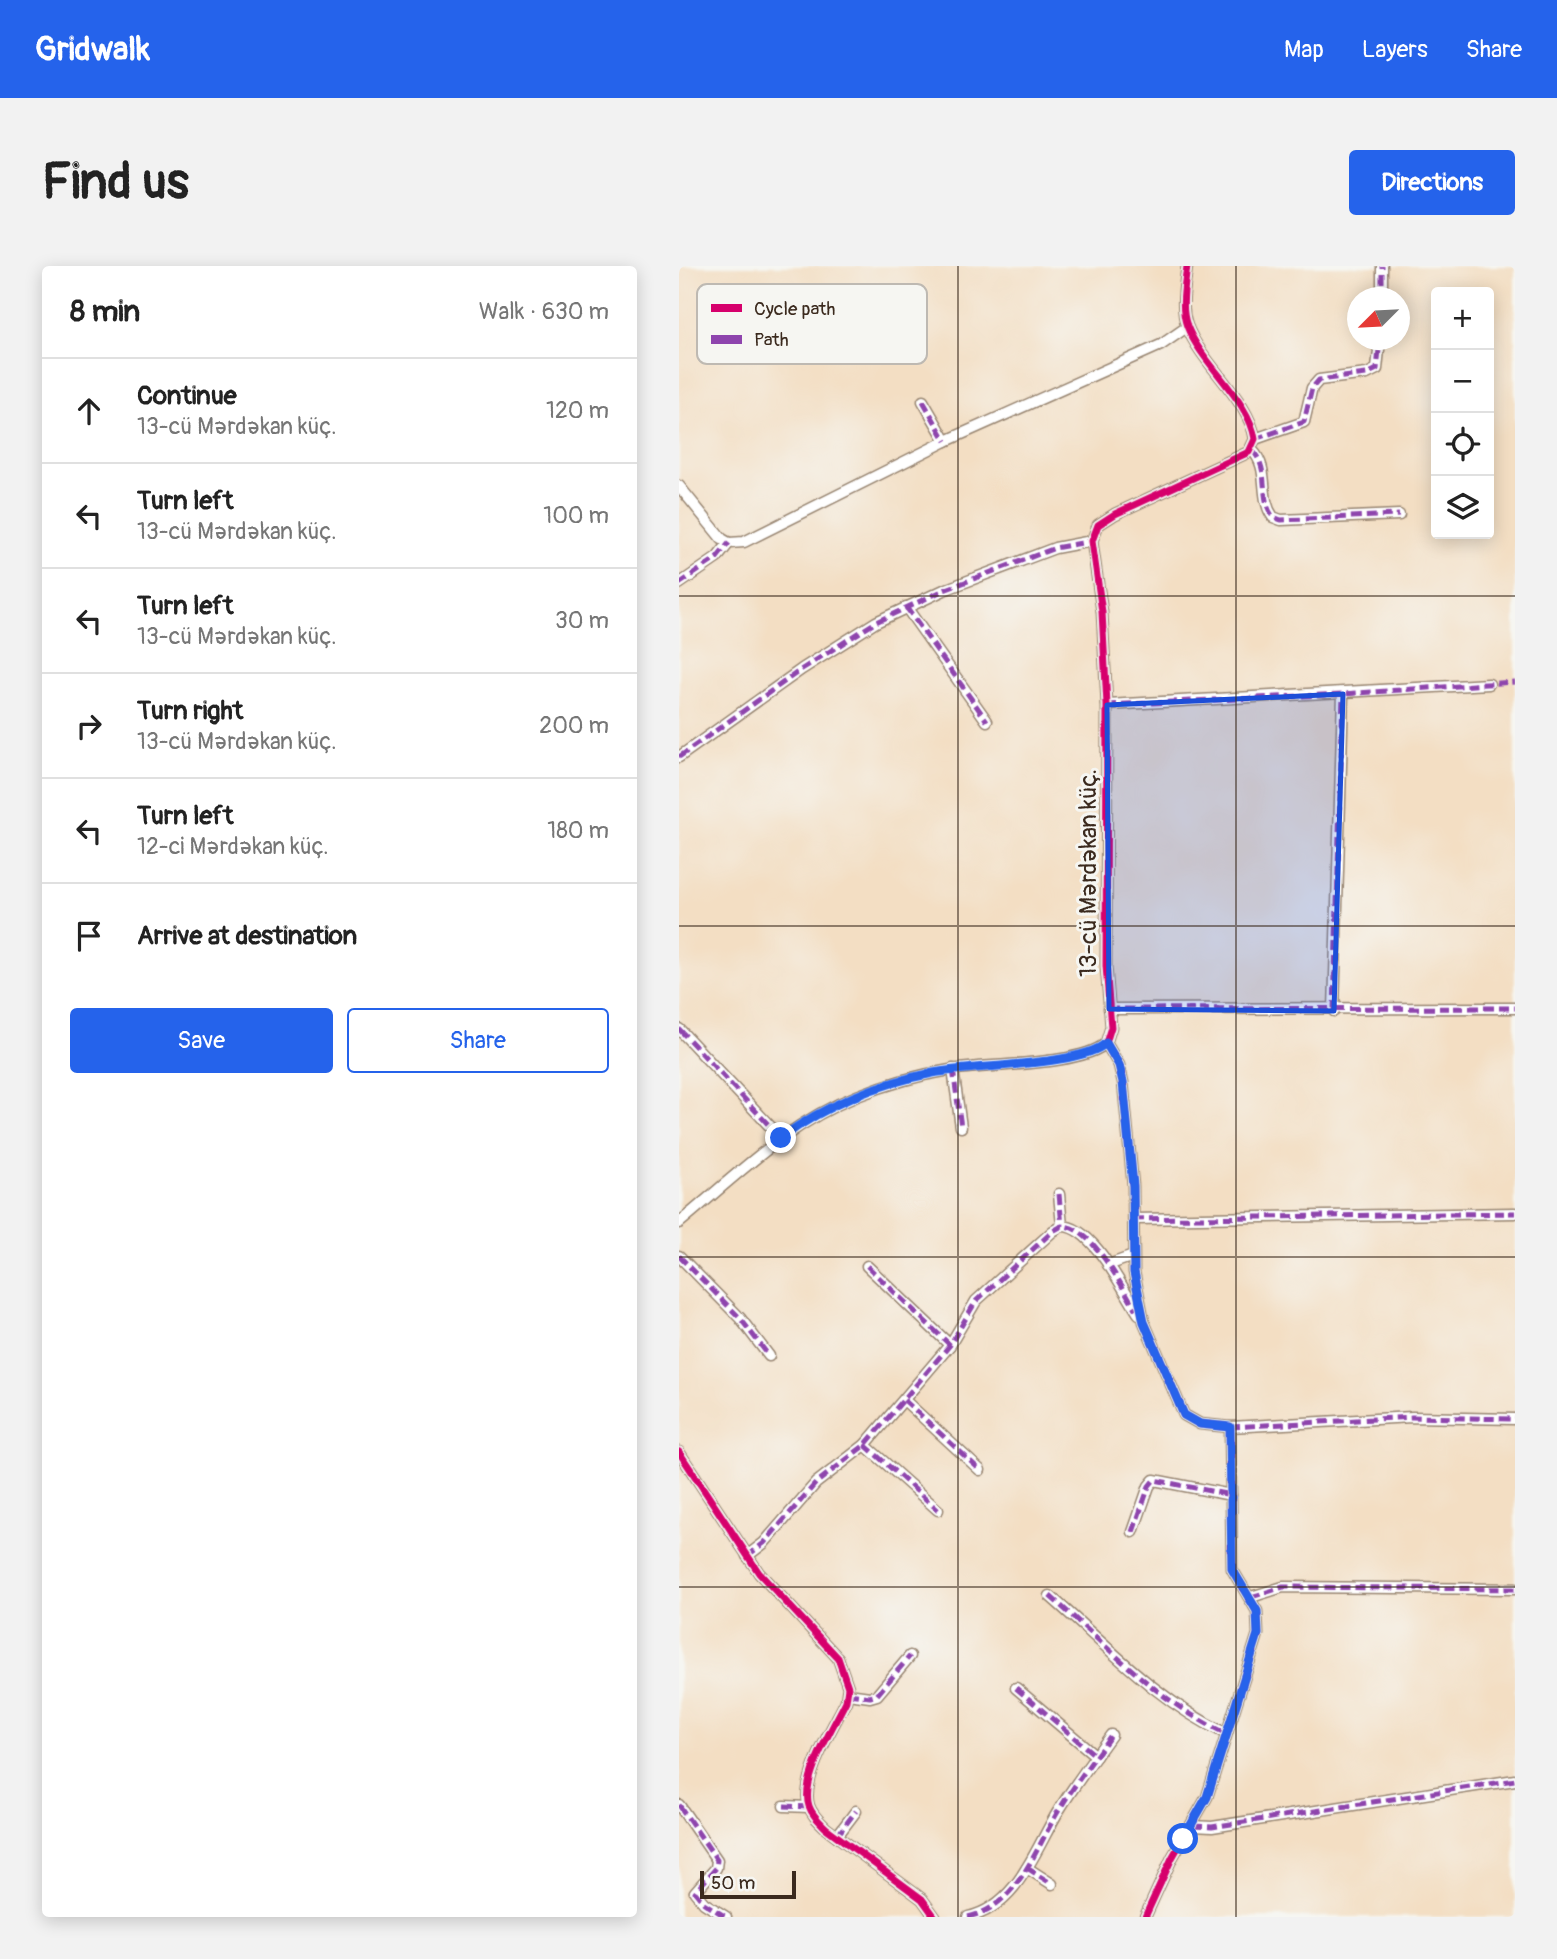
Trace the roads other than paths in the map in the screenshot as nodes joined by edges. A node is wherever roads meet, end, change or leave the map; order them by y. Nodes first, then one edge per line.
1 (1187, 266) edge
2 (1383, 266) edge
3 (1382, 287) edge
4 (1187, 327) junction
5 (1380, 350) edge
6 (923, 401) dead end
7 (946, 441) junction
8 (1253, 445) junction
9 (679, 486) edge
10 (1399, 515) dead end
11 (1092, 541) junction
12 (729, 543) junction
13 (679, 584) edge
14 (906, 607) junction
15 (1489, 684) dead end
16 (1343, 694) junction
17 (1107, 705) junction
18 (987, 721) dead end
19 (679, 757) edge
20 (1515, 1008) edge
21 (1109, 1009) junction
22 (1334, 1011) junction
23 (679, 1029) edge
24 (1106, 1043) junction
25 (953, 1069) junction
26 (961, 1127) dead end
27 (781, 1138) junction
28 (1059, 1195) dead end
29 (1515, 1213) edge
30 (1135, 1219) junction
31 (679, 1223) edge
32 (1062, 1226) junction
33 (679, 1256) edge
34 (1133, 1256) junction
35 (1108, 1265) junction
36 (867, 1266) dead end
37 (1144, 1322) junction
38 (950, 1345) junction
39 (769, 1356) dead end
40 (904, 1400) junction
41 (1515, 1419) edge
42 (1230, 1427) junction
43 (865, 1445) junction
44 (679, 1452) edge
45 (980, 1470) dead end
46 (1231, 1495) junction
47 (938, 1510) dead end
48 (1133, 1532) dead end
49 (747, 1556) junction
50 (1515, 1589) edge
51 (1051, 1596) dead end
52 (1251, 1597) junction
53 (910, 1656) dead end
54 (1016, 1688) dead end
55 (848, 1694) junction
56 (1225, 1733) junction
57 (1111, 1735) dead end
58 (1096, 1756) junction
59 (1515, 1780) edge
60 (679, 1805) edge
61 (784, 1806) dead end
62 (809, 1807) junction
63 (856, 1811) dead end
64 (1192, 1826) junction
65 (837, 1836) junction
66 (1027, 1868) junction
67 (1052, 1884) dead end
68 (726, 1917) edge
69 (935, 1917) edge
70 (968, 1917) edge
71 (1145, 1917) edge

1 - 4 street
2 - 3 street
4 - 7 street
4 - 8 street
5 - 8 street
6 - 7 street
7 - 12 street
8 - 10 street
8 - 11 street
9 - 12 street
11 - 14 street
11 - 17 street, 13-cü Mərdəkan küç.
12 - 13 street
14 - 18 street
14 - 19 street
15 - 16 street
16 - 17 street
16 - 22 street
17 - 21 street, 13-cü Mərdəkan küç.
20 - 22 street
21 - 22 street
21 - 24 street, 13-cü Mərdəkan küç.
23 - 27 street
24 - 25 street
24 - 30 street
25 - 26 street
25 - 27 street
27 - 31 street
28 - 32 street
29 - 30 street
30 - 34 street
32 - 35 street
32 - 38 street
33 - 39 street
34 - 35 street
34 - 37 street
35 - 37 street
36 - 38 street
37 - 42 street
38 - 40 street
40 - 43 street
40 - 45 street
41 - 42 street
42 - 46 street
43 - 47 street
43 - 49 street
44 - 49 street
46 - 48 street
46 - 52 street
49 - 55 street
50 - 52 street
51 - 56 street
52 - 56 street
53 - 55 street
54 - 58 street
55 - 62 street
56 - 64 street
57 - 58 street
58 - 66 street
59 - 64 street
60 - 68 street
61 - 62 street
62 - 65 street
63 - 65 street
64 - 71 street
65 - 69 street
66 - 67 street
66 - 70 street

